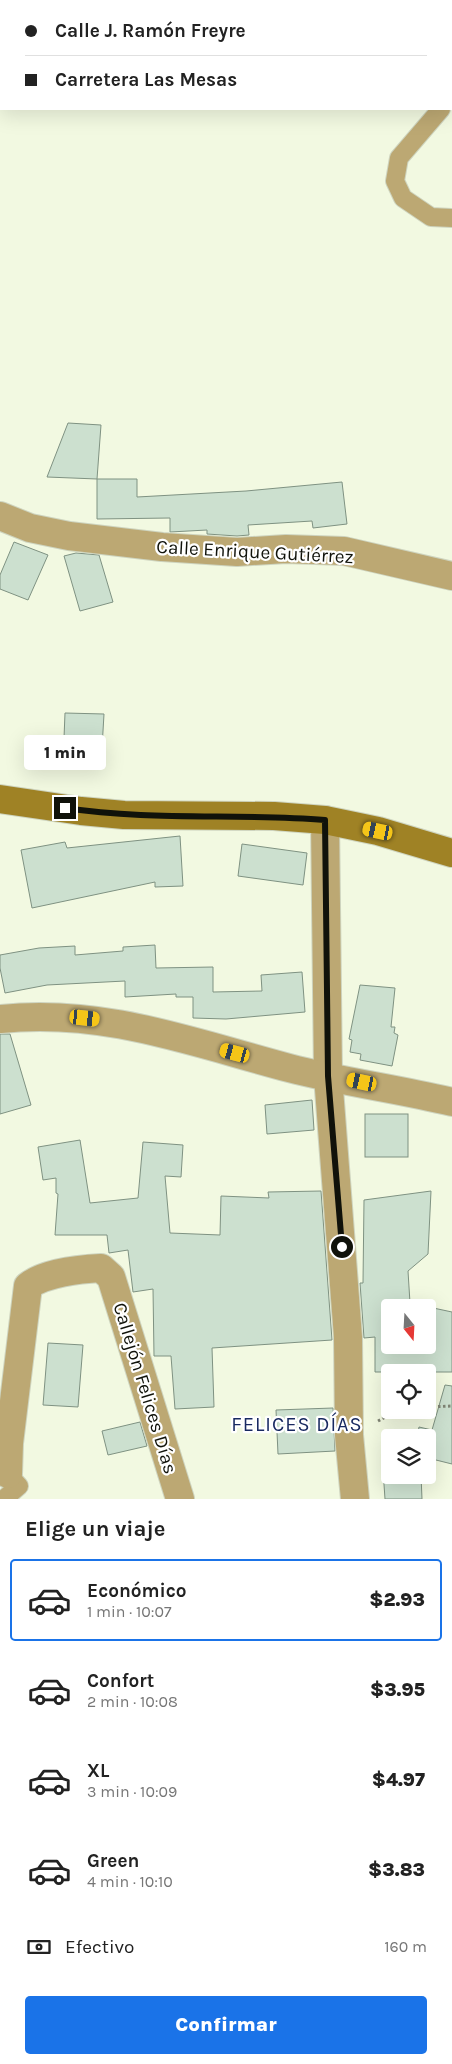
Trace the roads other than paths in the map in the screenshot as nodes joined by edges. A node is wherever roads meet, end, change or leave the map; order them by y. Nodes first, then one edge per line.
1 (440, 110) edge
2 (452, 218) edge
3 (0, 516) edge
4 (452, 576) edge
5 (0, 799) edge
6 (325, 820) junction
7 (452, 853) edge
8 (0, 1019) edge
9 (328, 1076) junction
10 (452, 1102) edge
11 (8, 1483) edge
12 (180, 1499) edge
13 (355, 1499) edge

1 - 2 lane
3 - 4 street, Calle Enrique Gutiérrez
5 - 6 street
6 - 7 street
6 - 9 street
8 - 9 street
9 - 10 street
9 - 13 street
11 - 12 street, Callejón Felices Días

